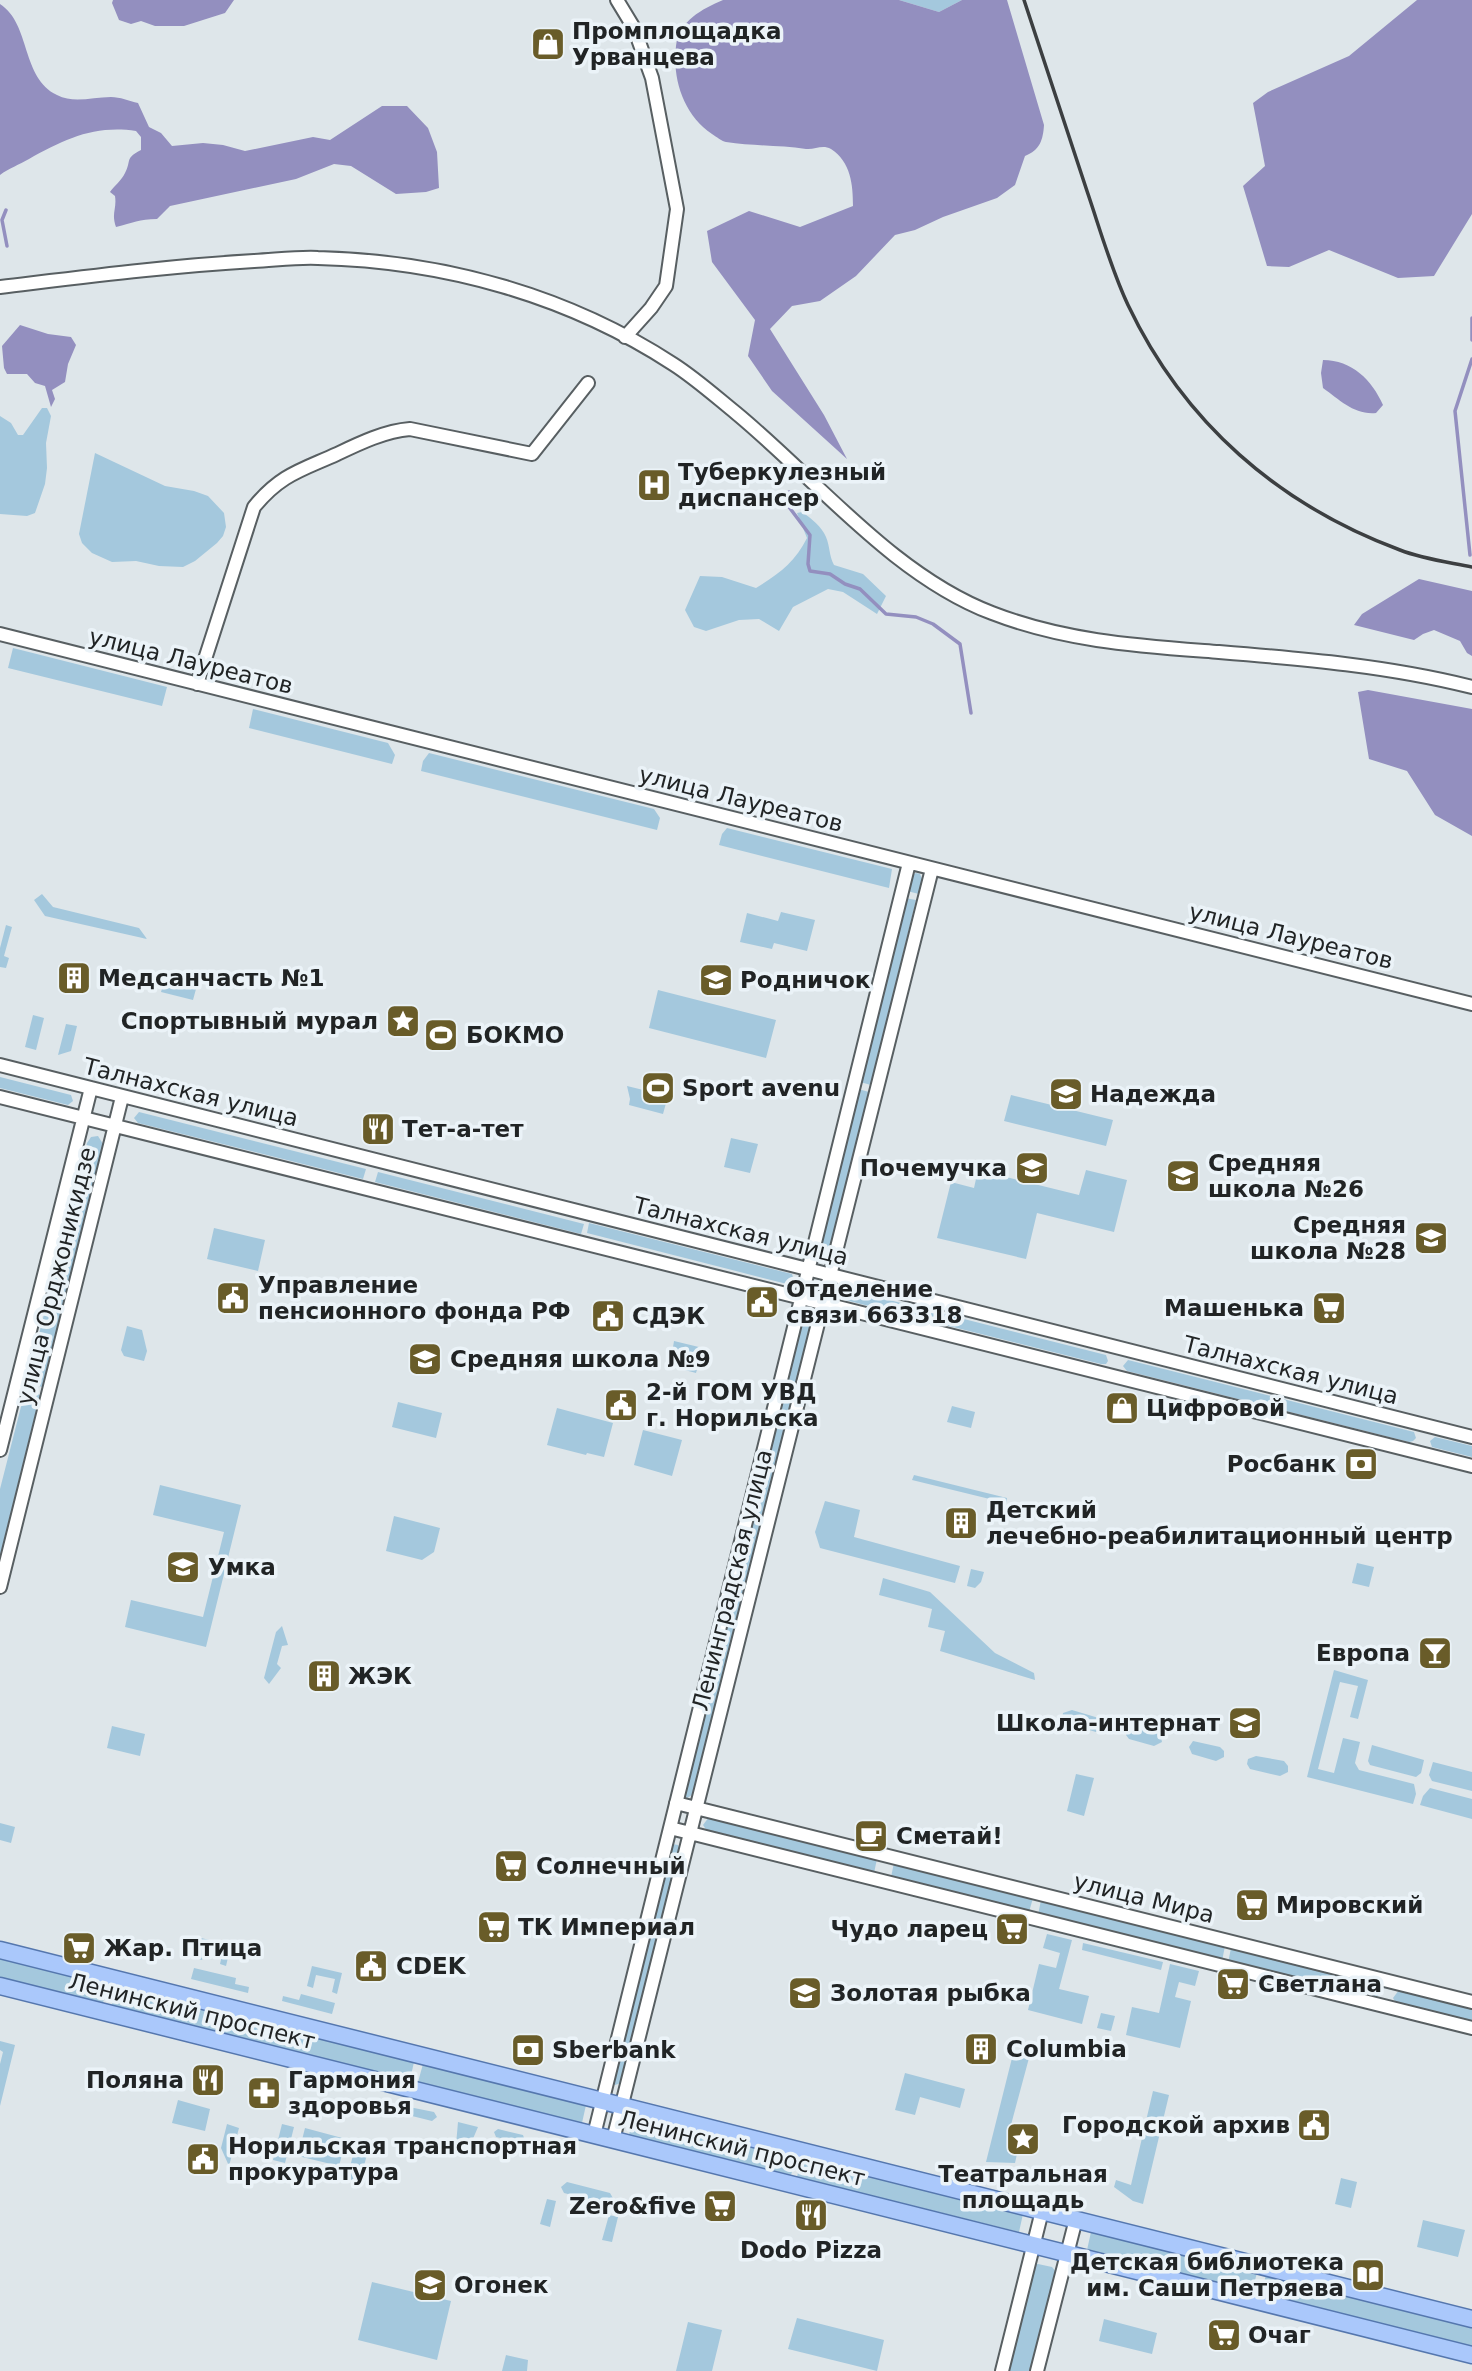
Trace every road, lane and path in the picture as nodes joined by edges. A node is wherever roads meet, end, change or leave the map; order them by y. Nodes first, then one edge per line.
1 (617, 0) edge
2 (0, 287) edge
3 (625, 337) junction
4 (588, 383) dead end
5 (0, 634) edge
6 (197, 684) junction
7 (1472, 687) edge
8 (909, 863) junction
9 (932, 869) junction
10 (1472, 1004) edge
11 (0, 1065) edge
12 (91, 1088) junction
13 (0, 1097) edge
14 (122, 1097) junction
15 (84, 1118) junction
16 (115, 1126) junction
17 (808, 1269) junction
18 (830, 1275) junction
19 (801, 1298) junction
20 (823, 1303) junction
21 (1472, 1437) edge
22 (0, 1450) edge
23 (1472, 1466) edge
24 (0, 1587) edge
25 (676, 1803) junction
26 (696, 1808) junction
27 (670, 1828) junction
28 (690, 1833) junction
29 (887, 1856) junction
30 (881, 1880) junction
31 (0, 1950) edge
32 (1390, 1982) junction
33 (0, 1986) edge
34 (1472, 2002) edge
35 (1384, 2006) junction
36 (1472, 2028) edge
37 (602, 2101) junction
38 (622, 2105) junction
39 (594, 2135) junction
40 (613, 2140) junction
41 (1042, 2211) junction
42 (1076, 2219) junction
43 (1033, 2245) junction
44 (1067, 2253) junction
45 (1472, 2319) edge
46 (1472, 2355) edge
47 (1002, 2371) edge
48 (1037, 2371) edge

1 - 3 street
2 - 3 street
3 - 7 street
4 - 6 street
5 - 6 street, улица Лауреатов
6 - 8 street, улица Лауреатов
8 - 9 street, улица Лауреатов
8 - 17 street, Ленинградская улица
9 - 10 street, улица Лауреатов
9 - 18 street, Ленинградская улица
11 - 12 street, Талнахская улица
12 - 14 street, Талнахская улица
12 - 15 street, улица Орджоникидзе
13 - 15 street
14 - 16 street, улица Орджоникидзе
14 - 17 street, Талнахская улица
15 - 16 street
15 - 22 street, улица Орджоникидзе
16 - 19 street
16 - 24 street, улица Орджоникидзе
17 - 18 street, Талнахская улица
17 - 19 street, Ленинградская улица
18 - 20 street, Ленинградская улица
18 - 21 street, Талнахская улица
19 - 20 street
19 - 25 street, Ленинградская улица
20 - 23 street
20 - 26 street, Ленинградская улица
25 - 26 street, улица Мира
25 - 27 street, Ленинградская улица
26 - 28 street, Ленинградская улица
26 - 29 street, улица Мира
27 - 28 street, улица Мира
27 - 37 street, Ленинградская улица
28 - 30 street, улица Мира
28 - 38 street, Ленинградская улица
29 - 30 street
29 - 32 street, улица Мира
30 - 35 street, улица Мира
31 - 37 main road, Ленинский проспект
32 - 34 street, улица Мира
32 - 35 street
33 - 39 main road, Ленинский проспект
35 - 36 street, улица Мира
37 - 38 main road, Ленинский проспект
37 - 39 street, Ленинградская улица
38 - 40 street, Ленинградская улица
38 - 41 main road, Ленинский проспект
39 - 40 main road, Ленинский проспект
40 - 43 main road, Ленинский проспект
41 - 42 main road, Ленинский проспект
41 - 43 street
42 - 44 street
42 - 45 main road, Ленинский проспект
43 - 44 main road, Ленинский проспект
43 - 47 street
44 - 46 main road, Ленинский проспект
44 - 48 street

